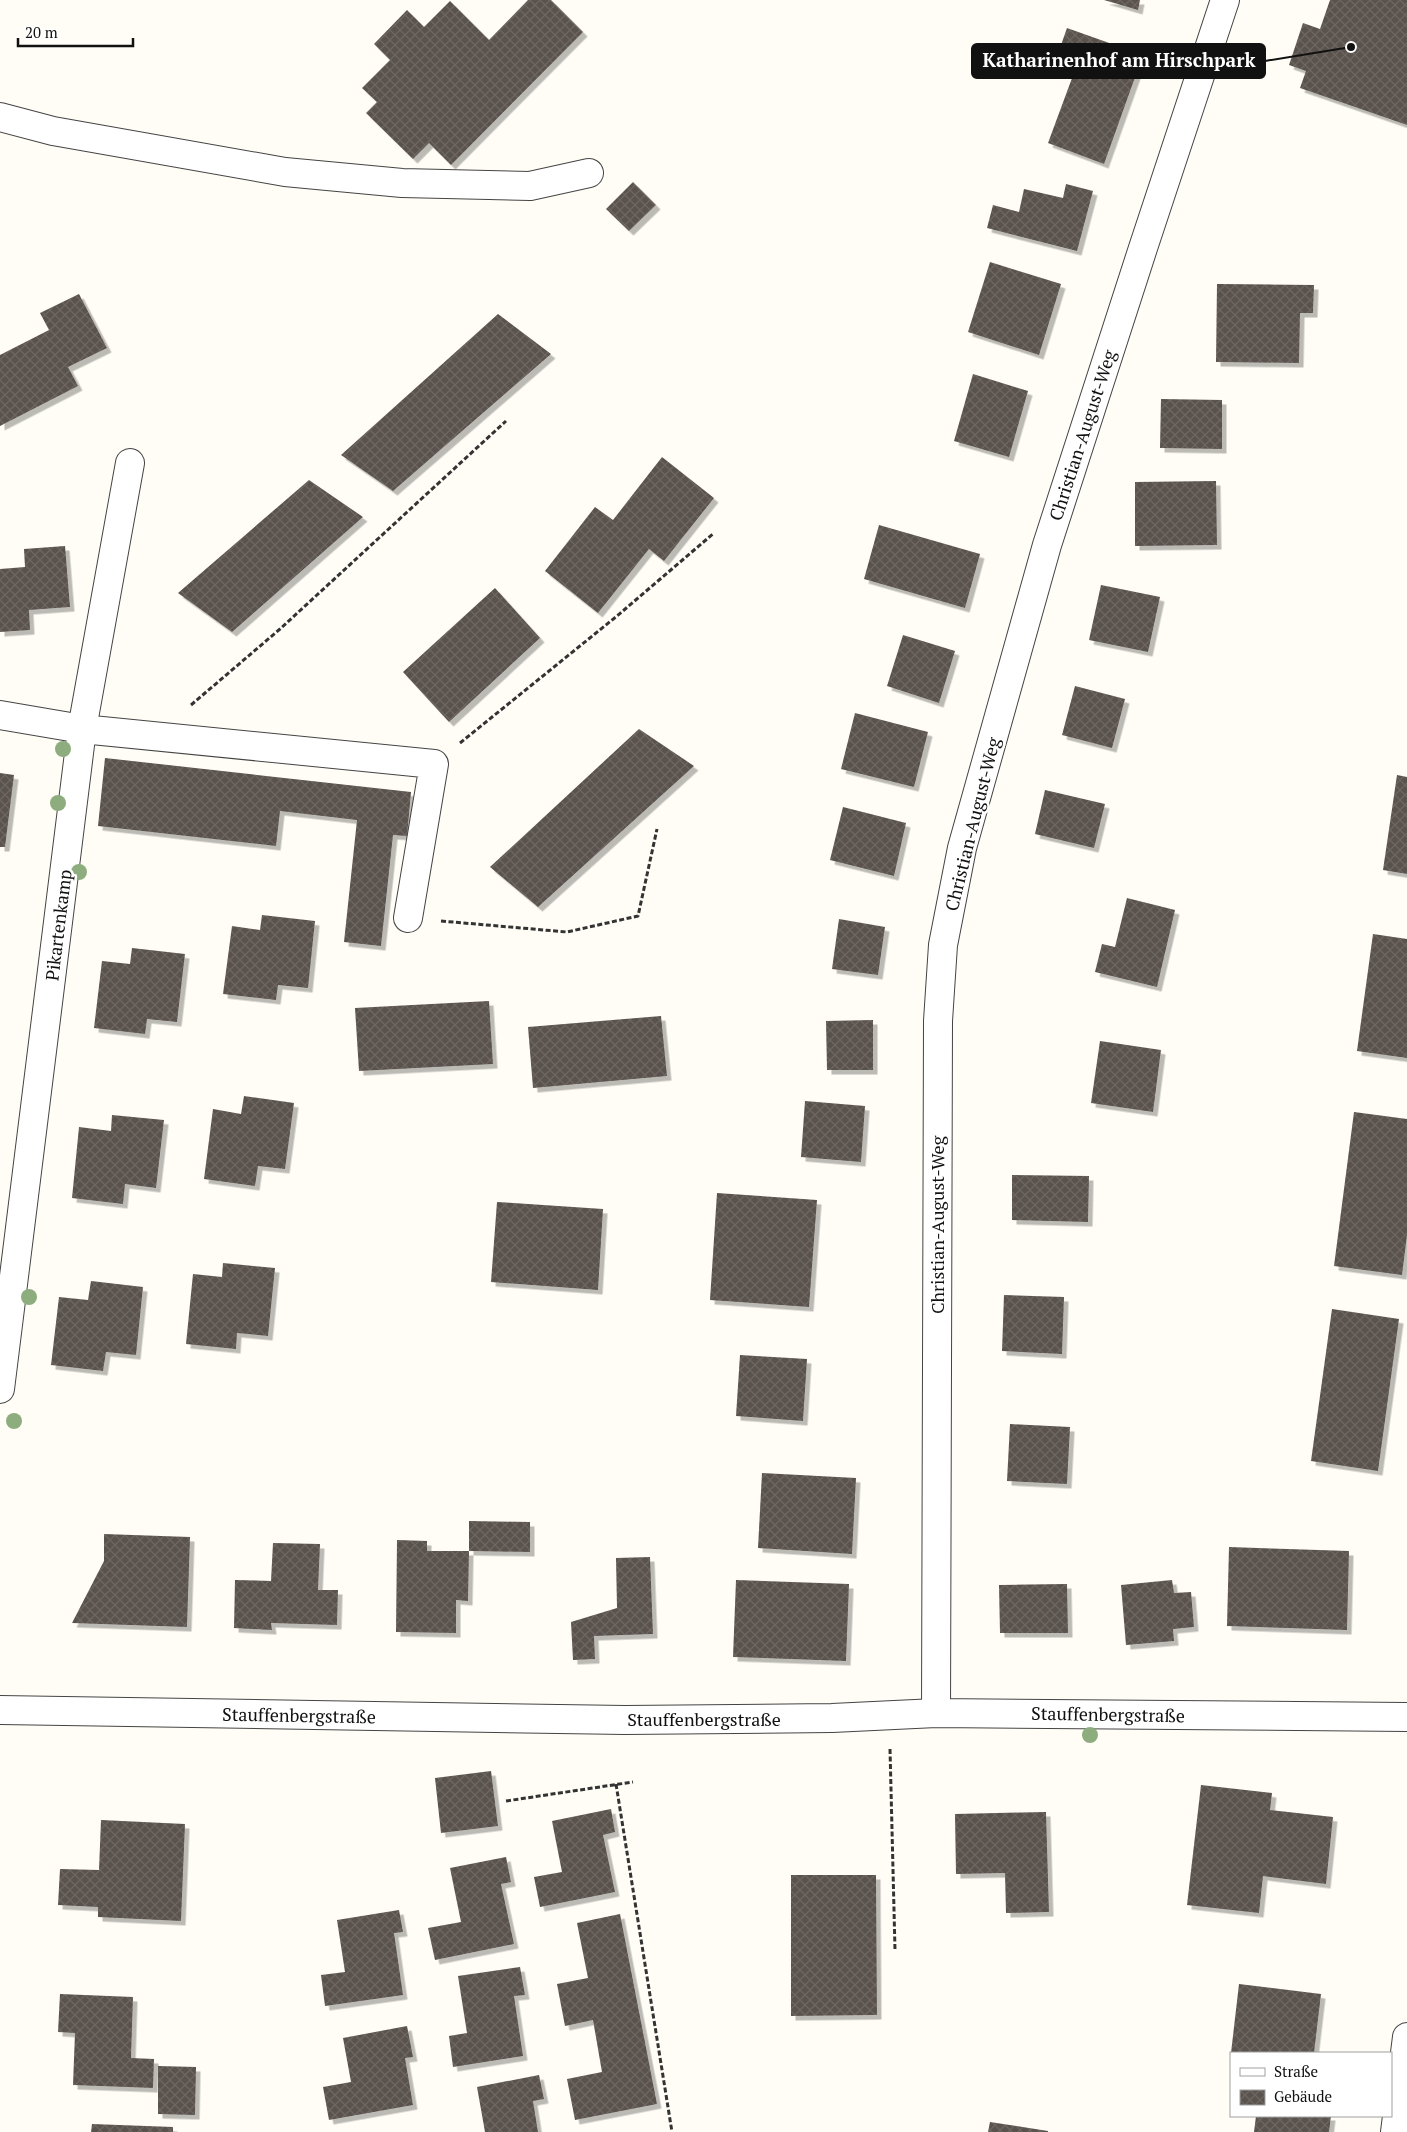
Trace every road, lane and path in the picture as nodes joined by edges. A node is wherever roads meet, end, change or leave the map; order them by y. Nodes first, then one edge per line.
1 (1225, 0) edge
2 (0, 116) edge
3 (589, 173) dead end
4 (506, 421) dead end
5 (130, 463) dead end
6 (714, 533) dead end
7 (0, 715) edge
8 (82, 729) junction
9 (156, 736) junction
10 (434, 764) junction
11 (657, 829) dead end
12 (408, 918) joint
13 (0, 1389) edge
14 (0, 1710) edge
15 (936, 1713) junction
16 (1407, 1717) edge
17 (890, 1744) dead end
18 (633, 1782) dead end
19 (616, 1784) junction
20 (506, 1801) dead end
21 (895, 1950) dead end
22 (1407, 2036) edge
23 (672, 2132) edge
24 (1395, 2132) edge

1 - 15 street, Christian-August-Weg
2 - 3 street
4 - 9 path
5 - 8 street, Pikartenkamp
6 - 10 path
7 - 8 street
8 - 9 street
8 - 13 street, Pikartenkamp
9 - 10 street
10 - 12 street
11 - 12 path
14 - 15 street, Stauffenbergstraße
15 - 16 street, Stauffenbergstraße
17 - 21 path
18 - 19 path
19 - 20 path
19 - 23 path
22 - 24 street

